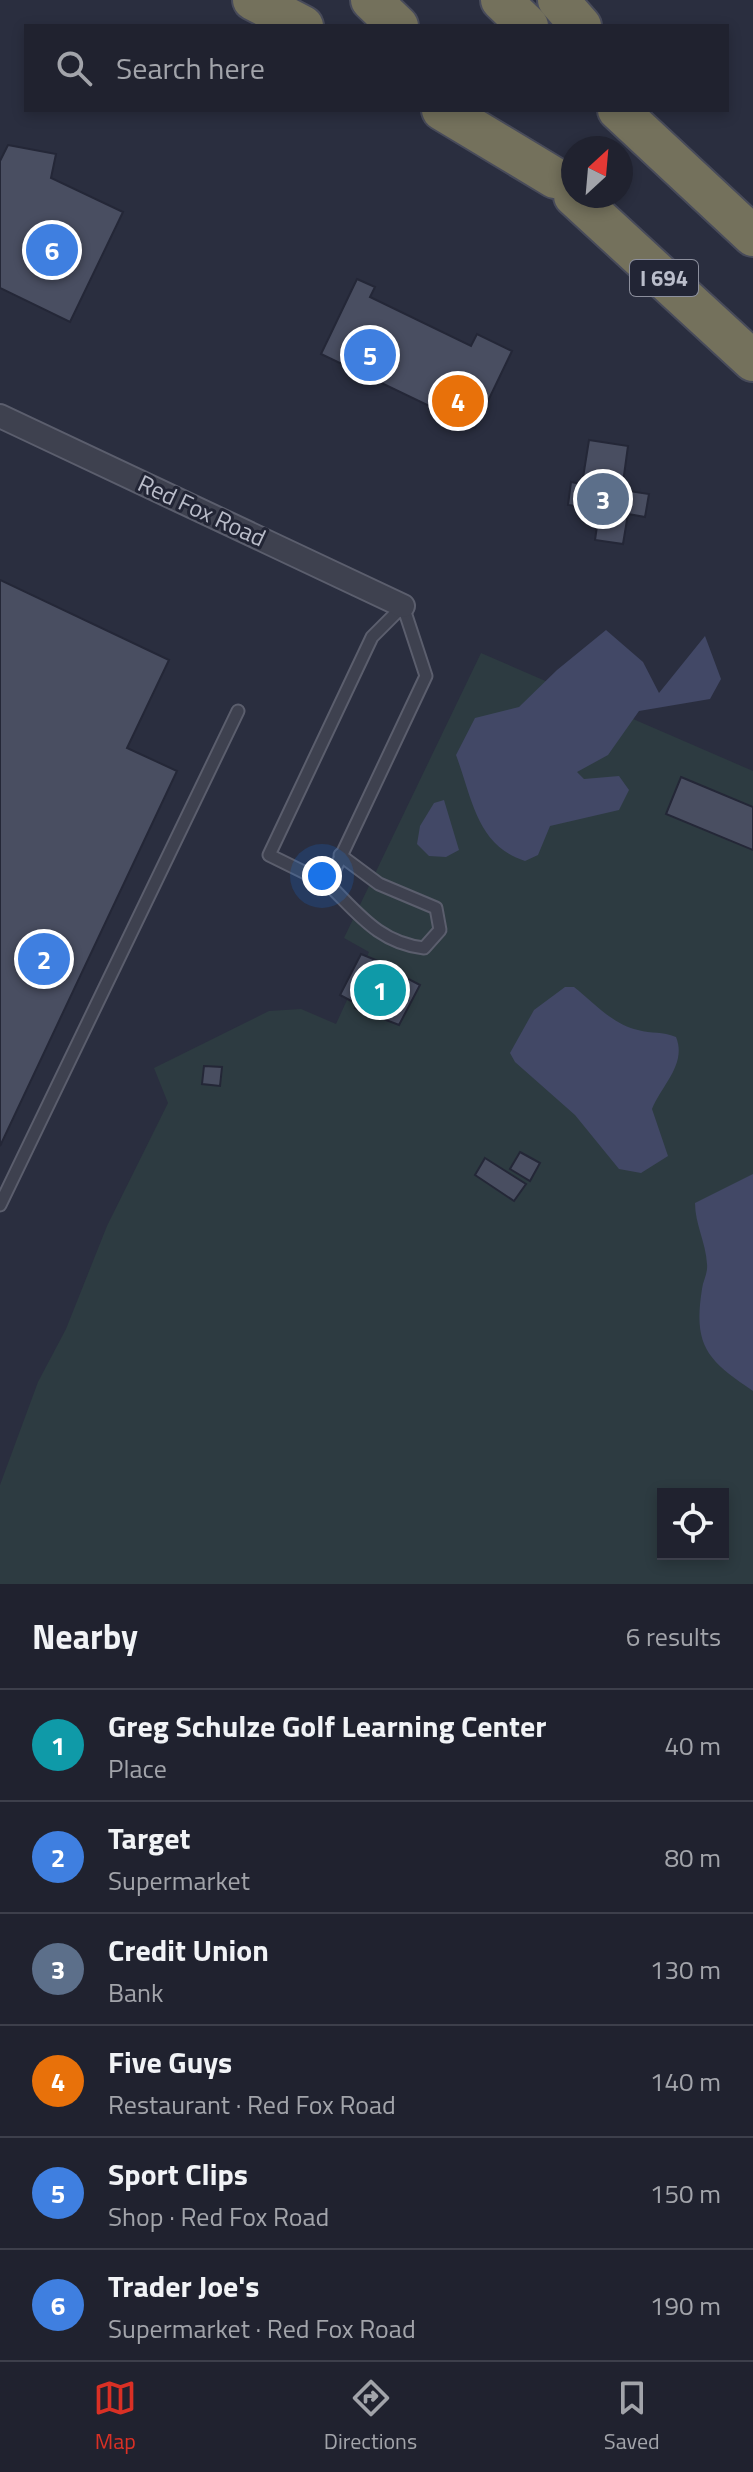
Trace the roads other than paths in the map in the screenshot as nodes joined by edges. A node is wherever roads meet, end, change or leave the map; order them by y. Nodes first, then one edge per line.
1 (253, 0) edge
2 (371, 0) edge
3 (501, 0) edge
4 (558, 0) edge
5 (299, 24) edge
6 (396, 24) edge
7 (526, 24) edge
8 (579, 24) edge
9 (445, 112) edge
10 (487, 112) edge
11 (620, 112) edge
12 (656, 112) edge
13 (561, 183) edge
14 (561, 185) edge
15 (588, 208) edge
16 (753, 227) edge
17 (753, 236) edge
18 (753, 361) edge
19 (0, 416) edge
20 (403, 606) junction
21 (238, 711) dead end
22 (340, 855) junction
23 (328, 884) junction
24 (0, 1205) edge

1 - 5 highway
2 - 6 highway
3 - 7 highway
4 - 8 highway
9 - 14 highway
10 - 13 highway, I 694
11 - 17 highway
12 - 16 highway
15 - 18 highway, I 694
19 - 20 street, Red Fox Road
20 - 22 lane
20 - 23 lane
21 - 24 lane
22 - 23 lane
22 - 23 lane

